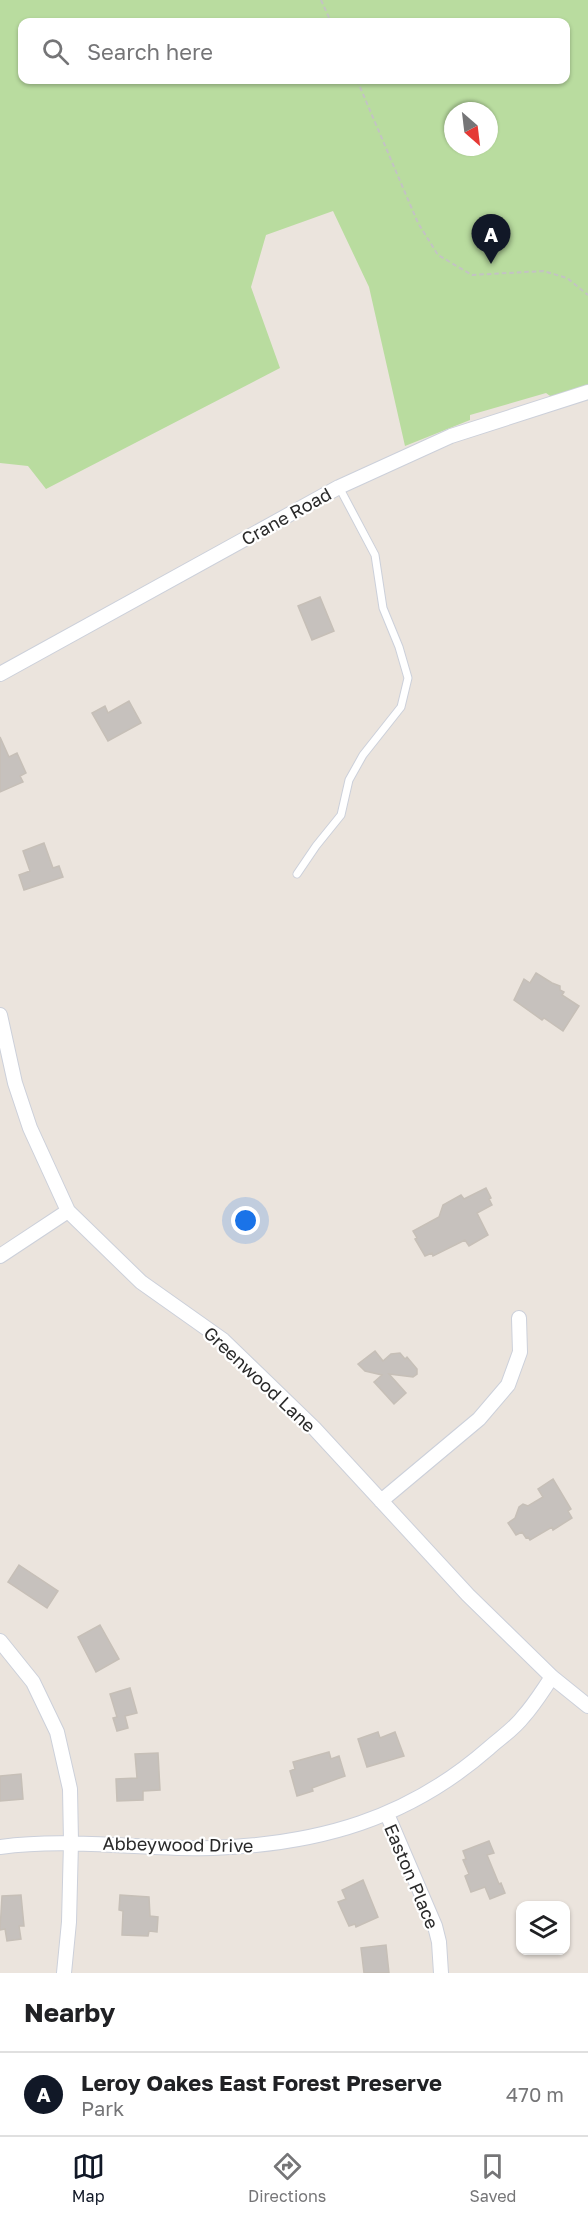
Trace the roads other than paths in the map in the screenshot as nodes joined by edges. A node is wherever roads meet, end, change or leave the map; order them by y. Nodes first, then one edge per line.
1 (588, 392) edge
2 (339, 487) junction
3 (0, 674) edge
4 (297, 874) dead end
5 (0, 1015) edge
6 (68, 1211) junction
7 (0, 1256) edge
8 (519, 1318) dead end
9 (381, 1501) junction
10 (0, 1641) edge
11 (552, 1677) junction
12 (588, 1706) edge
13 (387, 1815) junction
14 (71, 1842) junction
15 (0, 1847) edge
16 (64, 1973) edge
17 (441, 1973) edge

1 - 2 street, Crane Road
2 - 3 street, Crane Road
2 - 4 lane
5 - 6 street, Greenwood Lane
6 - 7 street
6 - 9 street, Greenwood Lane
8 - 9 street
9 - 11 street, Greenwood Lane
10 - 14 street
11 - 12 street, Greenwood Lane
11 - 13 street, Abbeywood Drive
13 - 14 street, Abbeywood Drive
13 - 17 street, Easton Place
14 - 15 street, Abbeywood Drive
14 - 16 street

